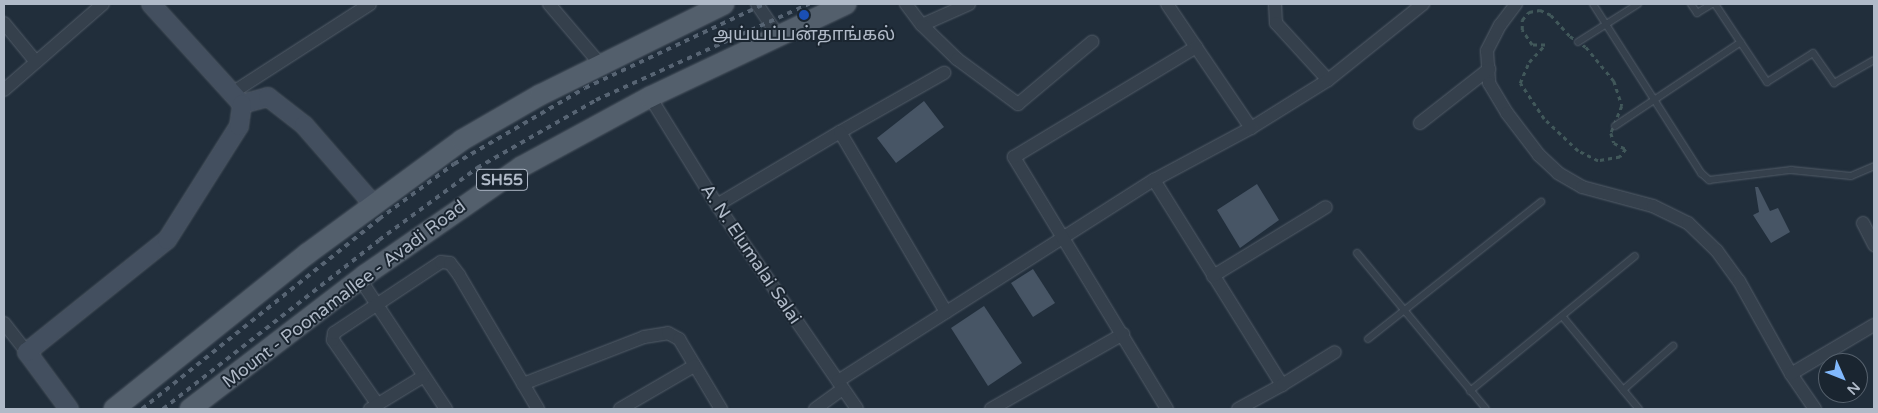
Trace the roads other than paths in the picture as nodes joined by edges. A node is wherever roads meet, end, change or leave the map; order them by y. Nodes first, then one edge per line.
1 (103, 4) edge
2 (151, 4) edge
3 (370, 4) edge
4 (549, 4) edge
5 (724, 4) edge
6 (757, 4) edge
7 (846, 4) edge
8 (906, 4) edge
9 (969, 4) edge
10 (1167, 4) edge
11 (1275, 4) edge
12 (1424, 4) edge
13 (1516, 4) edge
14 (1593, 4) edge
15 (1638, 4) edge
16 (1691, 4) edge
17 (1714, 4) edge
18 (4, 23) edge
19 (1606, 23) junction
20 (922, 24) junction
21 (778, 35) junction
22 (1092, 42) dead end
23 (1578, 42) road end
24 (1741, 42) junction
25 (1196, 47) junction
26 (1874, 60) edge
27 (36, 62) junction
28 (600, 64) junction
29 (1488, 69) junction
30 (944, 73) dead end
31 (1328, 80) junction
32 (4, 90) edge
33 (650, 97) junction
34 (1654, 97) junction
35 (237, 98) junction
36 (1420, 123) dead end
37 (1614, 126) road end
38 (1251, 128) junction
39 (840, 132) junction
40 (1874, 166) edge
41 (1154, 180) junction
42 (1541, 202) dead end
43 (372, 204) junction
44 (717, 206) junction
45 (1326, 207) dead end
46 (1863, 223) dead end
47 (1063, 238) junction
48 (1874, 245) edge
49 (1357, 253) dead end
50 (1635, 256) dead end
51 (1213, 276) junction
52 (360, 279) junction
53 (376, 304) junction
54 (1404, 311) junction
55 (946, 312) junction
56 (1562, 316) junction
57 (4, 323) edge
58 (1874, 325) edge
59 (1124, 334) junction
60 (1368, 339) dead end
61 (1673, 346) dead end
62 (27, 352) junction
63 (1334, 352) dead end
64 (694, 366) junction
65 (1791, 374) junction
66 (424, 376) junction
67 (523, 384) junction
68 (840, 385) junction
69 (1282, 385) junction
70 (1623, 390) junction
71 (1470, 391) junction
72 (374, 407) edge
73 (69, 409) edge
74 (114, 409) edge
75 (190, 409) edge
76 (446, 409) edge
77 (538, 409) edge
78 (620, 409) edge
79 (721, 409) edge
80 (815, 409) edge
81 (857, 409) edge
82 (994, 409) edge
83 (1168, 409) edge
84 (1238, 409) edge
85 (1486, 409) edge
86 (1639, 409) edge
87 (1816, 409) edge

1 - 27 street
2 - 35 street
3 - 35 street
4 - 28 street
5 - 28 main road
6 - 21 street
7 - 21 main road, Mount - Poonamallee - Avadi Road / SH55
8 - 20 street
9 - 20 street
10 - 25 street
11 - 31 street
12 - 31 street
13 - 29 street
14 - 19 lane
15 - 19 lane
16 - 17 lane
17 - 24 lane
18 - 27 street
19 - 23 lane
19 - 34 lane
20 - 22 street
21 - 33 main road, Mount - Poonamallee - Avadi Road / SH55
24 - 26 lane
24 - 34 lane
25 - 38 street
25 - 47 street
27 - 32 street
28 - 43 main road
29 - 36 street
29 - 65 street
30 - 39 street
31 - 38 street
33 - 44 street, A. N. Elumalai Salai
33 - 52 main road, Mount - Poonamallee - Avadi Road / SH55
34 - 37 lane
34 - 40 lane
35 - 43 street
35 - 62 street
38 - 41 street
39 - 44 street
39 - 55 street
41 - 47 street
41 - 51 street
42 - 54 lane
43 - 74 main road
44 - 68 street, A. N. Elumalai Salai
45 - 51 street
46 - 48 street
47 - 55 street
47 - 59 street
49 - 54 lane
50 - 56 lane
51 - 69 street
52 - 53 street
52 - 75 main road, Mount - Poonamallee - Avadi Road / SH55
53 - 66 street
53 - 67 street
53 - 72 street
54 - 60 lane
54 - 71 lane
55 - 68 street
56 - 70 lane
56 - 71 lane
57 - 62 street
58 - 65 street
59 - 82 street
59 - 83 street
61 - 70 lane
62 - 73 street
63 - 69 street
64 - 67 street
64 - 78 street
64 - 79 street
65 - 87 street
66 - 72 street
66 - 76 street
67 - 77 street
68 - 80 street
68 - 81 street, A. N. Elumalai Salai
69 - 84 street
70 - 86 lane
71 - 85 lane

